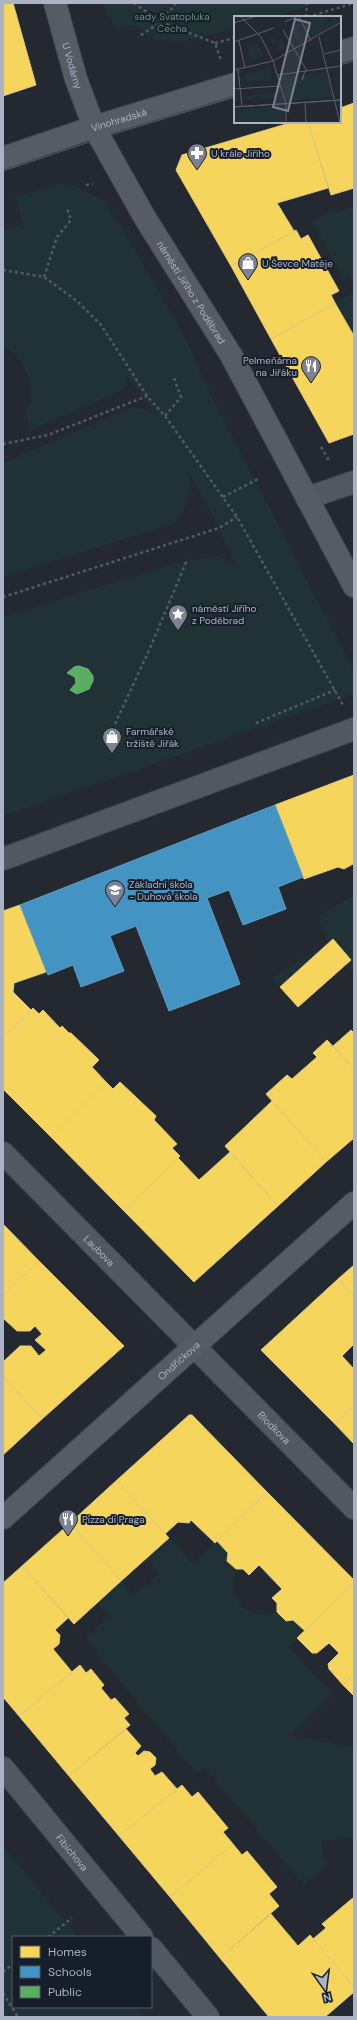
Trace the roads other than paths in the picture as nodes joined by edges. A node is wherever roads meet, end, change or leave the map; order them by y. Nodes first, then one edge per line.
1 (55, 3) edge
2 (354, 48) edge
3 (341, 52) edge
4 (234, 84) edge
5 (94, 127) junction
6 (3, 158) edge
7 (354, 482) edge
8 (307, 498) junction
9 (354, 586) edge
10 (350, 720) edge
11 (3, 858) edge
12 (3, 1153) edge
13 (354, 1203) edge
14 (194, 1348) junction
15 (354, 1508) edge
16 (3, 1518) edge
17 (3, 1768) edge
18 (141, 1936) edge
19 (152, 1949) edge
20 (208, 2017) edge

1 - 5 street, U Vodárny
2 - 3 street
4 - 5 street, Vinohradská
5 - 6 street, Vinohradská
5 - 8 street, náměstí Jiřího z Poděbrad
7 - 8 street
8 - 9 street, náměstí Jiřího z Poděbrad
10 - 11 street
12 - 14 street, Laubova
13 - 14 street, Ondříčkova
14 - 15 street, Blodkova
14 - 16 street, Ondříčkova
17 - 18 street, Fibichova
19 - 20 street

